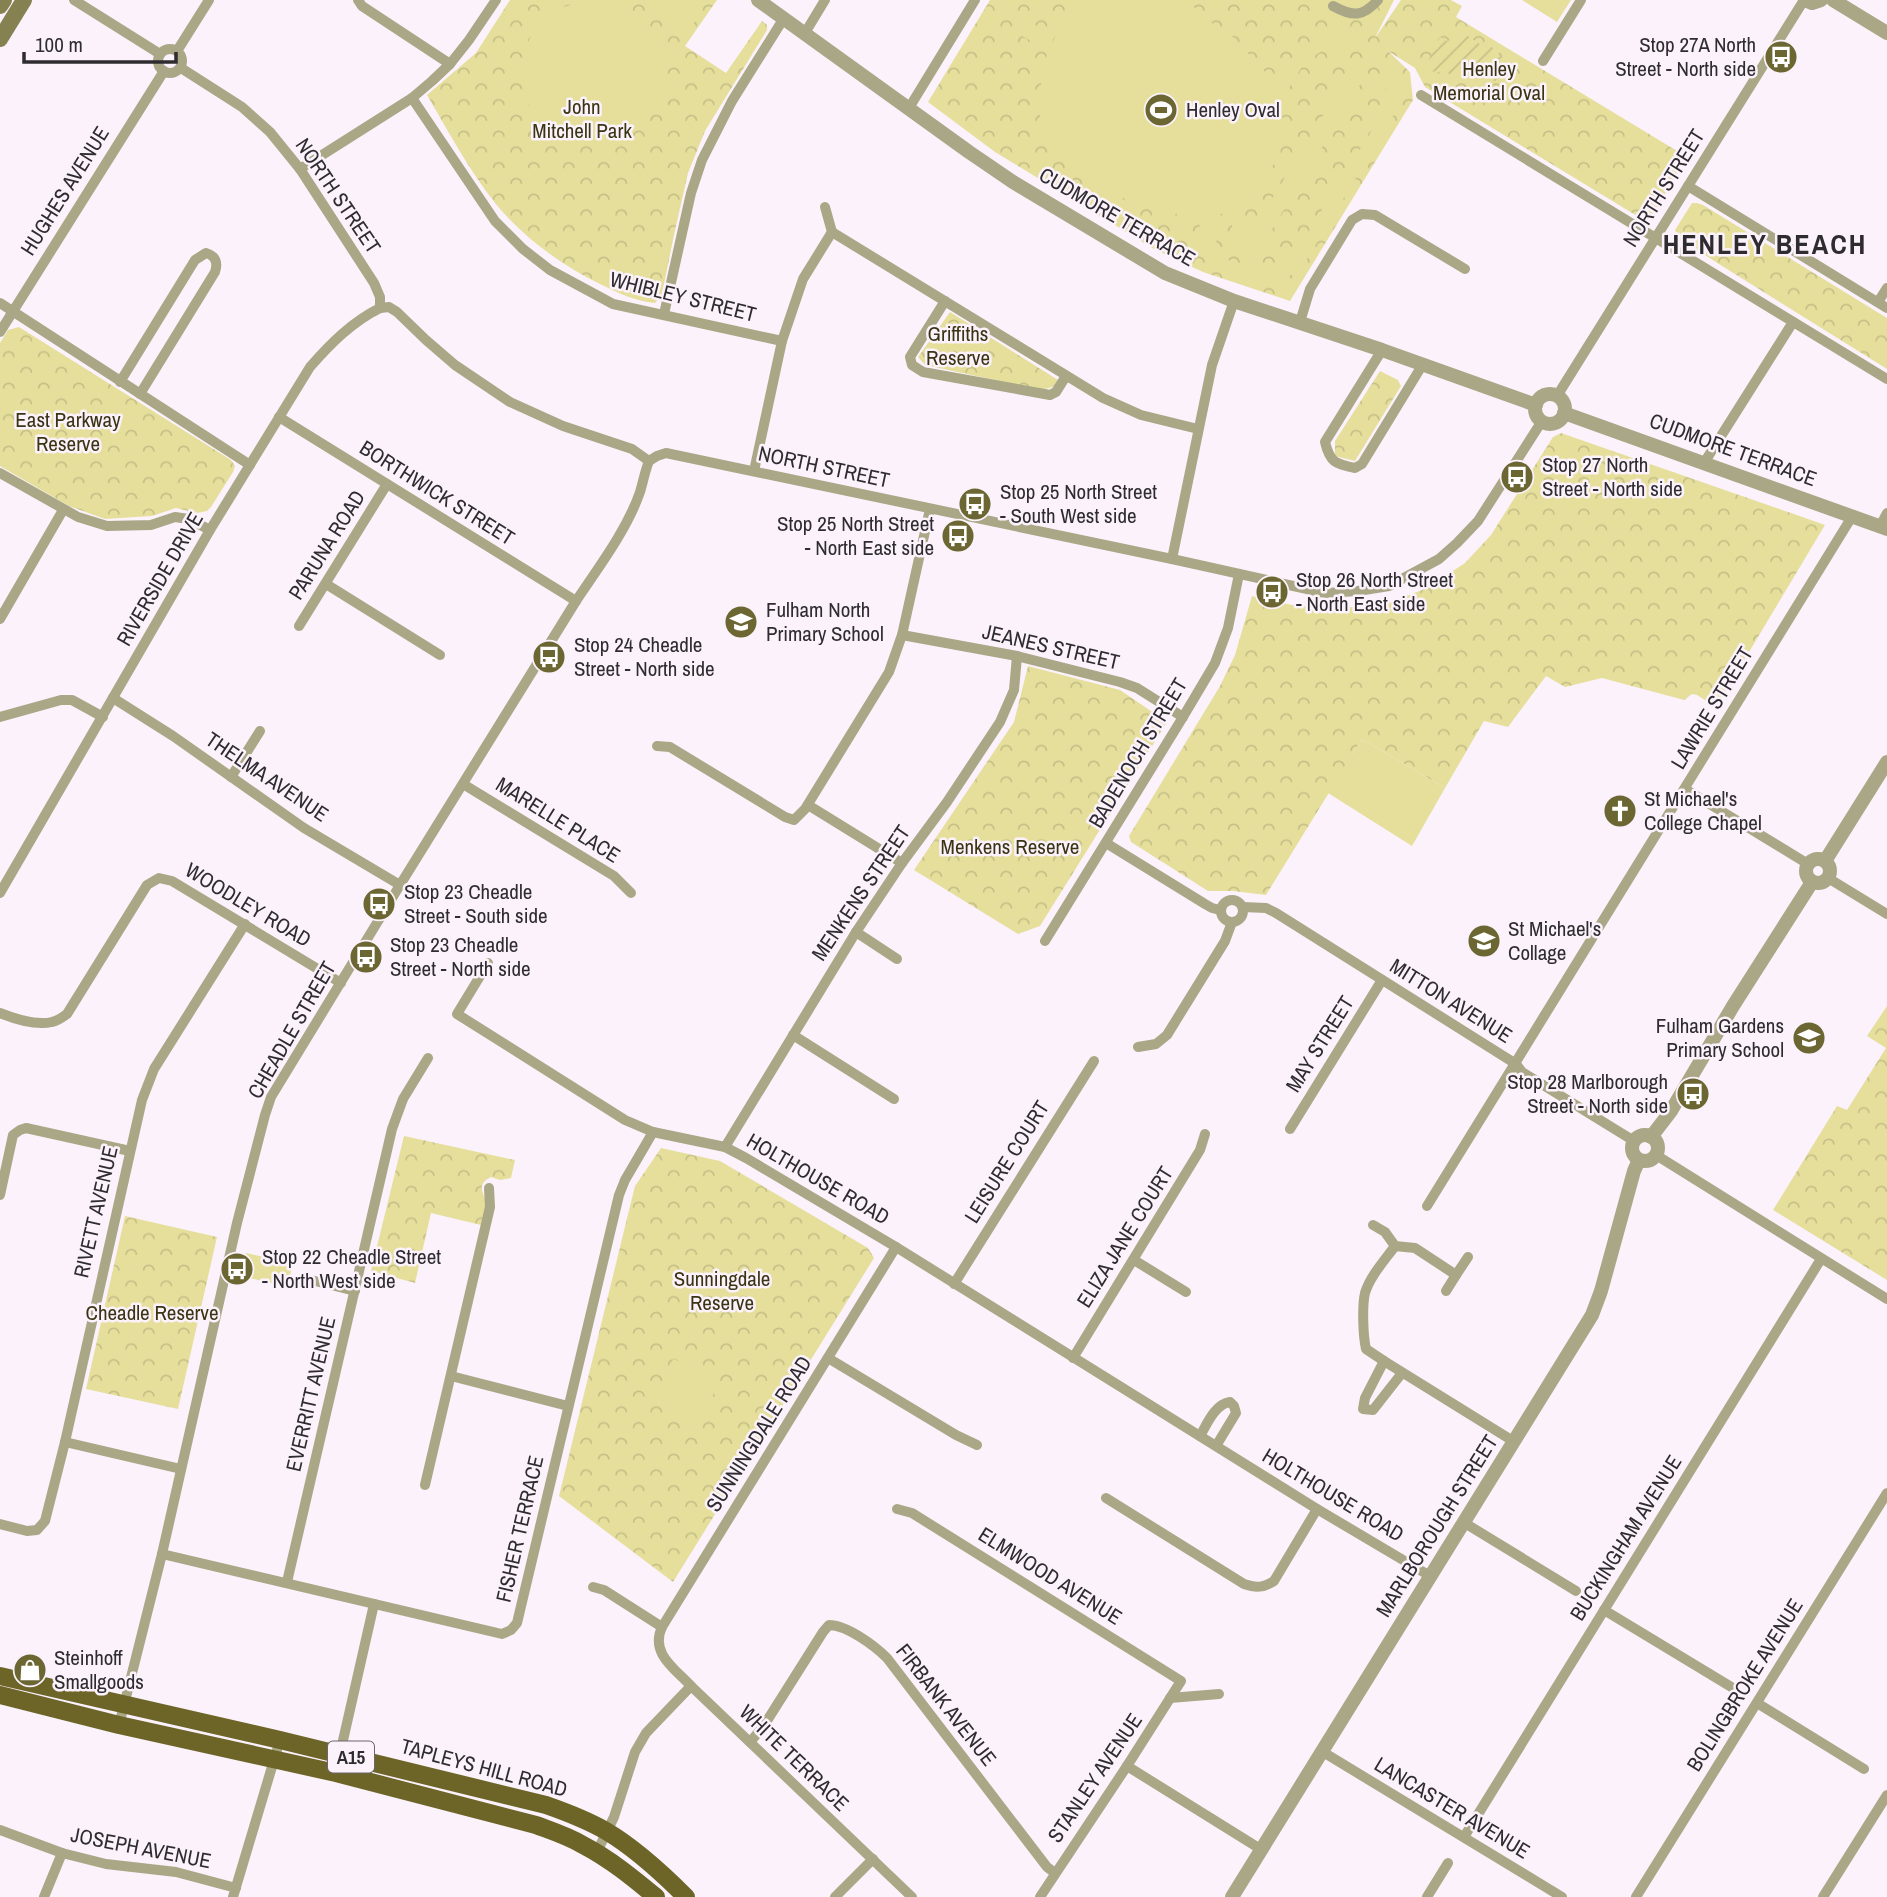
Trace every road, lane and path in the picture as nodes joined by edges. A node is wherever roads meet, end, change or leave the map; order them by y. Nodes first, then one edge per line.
1 (4, 0) edge
2 (24, 0) edge
3 (74, 0) edge
4 (209, 0) edge
5 (358, 0) edge
6 (496, 0) edge
7 (758, 0) edge
8 (825, 0) edge
9 (975, 0) edge
10 (1378, 0) edge
11 (1581, 0) edge
12 (1805, 0) edge
13 (1821, 0) edge
14 (1833, 0) edge
15 (1333, 5) dead end
16 (0, 6) edge
17 (784, 18) junction
18 (805, 33) junction
19 (1887, 33) edge
20 (0, 39) edge
21 (177, 51) junction
22 (160, 54) junction
23 (1543, 61) dead end
24 (450, 64) junction
25 (181, 68) junction
26 (164, 71) junction
27 (1421, 95) dead end
28 (412, 98) junction
29 (909, 108) junction
30 (300, 169) junction
31 (1688, 186) junction
32 (825, 207) dead end
33 (832, 232) junction
34 (1656, 238) junction
35 (1465, 269) dead end
36 (1887, 288) edge
37 (945, 301) junction
38 (1234, 301) junction
39 (0, 303) edge
40 (1882, 305) edge
41 (380, 307) junction
42 (13, 311) junction
43 (664, 314) junction
44 (1793, 322) junction
45 (1300, 323) junction
46 (0, 332) edge
47 (782, 341) junction
48 (1382, 349) junction
49 (1423, 364) junction
50 (1066, 376) junction
51 (1887, 379) edge
52 (120, 382) junction
53 (139, 394) junction
54 (1557, 396) junction
55 (1536, 405) junction
56 (1564, 413) junction
57 (279, 418) junction
58 (1542, 421) junction
59 (1198, 429) junction
60 (649, 461) junction
61 (1704, 463) junction
62 (250, 465) junction
63 (754, 471) junction
64 (0, 473) edge
65 (387, 484) junction
66 (930, 509) junction
67 (64, 510) junction
68 (1853, 515) junction
69 (1885, 522) edge
70 (210, 530) junction
71 (1172, 559) junction
72 (1239, 573) junction
73 (326, 584) junction
74 (576, 601) junction
75 (0, 619) edge
76 (299, 626) dead end
77 (902, 635) junction
78 (440, 655) dead end
79 (1017, 656) junction
80 (113, 698) junction
81 (0, 717) edge
82 (103, 717) junction
83 (1183, 717) junction
84 (260, 731) dead end
85 (657, 746) dead end
86 (1887, 762) edge
87 (231, 777) junction
88 (463, 784) junction
89 (1685, 789) junction
90 (808, 805) junction
91 (1106, 843) junction
92 (1825, 861) junction
93 (902, 863) junction
94 (1808, 864) junction
95 (1828, 878) junction
96 (1812, 882) junction
97 (400, 885) junction
98 (0, 893) edge
99 (631, 893) dead end
100 (1243, 907) junction
101 (1220, 910) junction
102 (1887, 914) edge
103 (1232, 922) junction
104 (245, 924) junction
105 (856, 932) junction
106 (1045, 941) dead end
107 (897, 959) dead end
108 (488, 963) dead end
109 (1382, 980) junction
110 (341, 983) junction
111 (0, 1013) edge
112 (793, 1035) junction
113 (1138, 1047) dead end
114 (428, 1058) dead end
115 (1094, 1061) dead end
116 (1516, 1064) junction
117 (894, 1099) dead end
118 (1290, 1129) dead end
119 (653, 1132) junction
120 (1205, 1134) dead end
121 (1651, 1137) junction
122 (1634, 1141) junction
123 (725, 1147) junction
124 (130, 1151) junction
125 (1656, 1155) junction
126 (1639, 1160) junction
127 (489, 1188) dead end
128 (0, 1195) edge
129 (1427, 1206) dead end
130 (1373, 1225) dead end
131 (1395, 1246) junction
132 (896, 1247) junction
133 (1468, 1257) dead end
134 (1821, 1259) junction
135 (1133, 1260) junction
136 (1456, 1275) junction
137 (303, 1278) dead end
138 (954, 1284) junction
139 (355, 1291) junction
140 (1446, 1291) dead end
141 (1186, 1292) dead end
142 (1887, 1299) edge
143 (828, 1358) junction
144 (1073, 1358) junction
145 (1384, 1361) junction
146 (1402, 1373) junction
147 (451, 1377) junction
148 (568, 1406) junction
149 (1200, 1436) junction
150 (1513, 1441) junction
151 (65, 1442) junction
152 (977, 1445) dead end
153 (1216, 1446) junction
154 (181, 1469) junction
155 (425, 1485) dead end
156 (1887, 1493) edge
157 (1106, 1498) dead end
158 (897, 1509) dead end
159 (1317, 1509) junction
160 (1463, 1522) junction
161 (0, 1524) edge
162 (162, 1554) junction
163 (1430, 1576) junction
164 (287, 1582) junction
165 (593, 1587) dead end
166 (1576, 1591) dead end
167 (374, 1604) junction
168 (1604, 1610) junction
169 (662, 1627) junction
170 (657, 1641) joint
171 (0, 1676) edge
172 (1181, 1681) joint
173 (691, 1686) junction
174 (1733, 1688) dead end
175 (1219, 1694) dead end
176 (0, 1695) edge
177 (1171, 1698) junction
178 (1757, 1703) junction
179 (124, 1706) junction
180 (119, 1725) junction
181 (279, 1740) junction
182 (750, 1742) junction
183 (1323, 1752) junction
184 (340, 1755) junction
185 (275, 1759) junction
186 (1127, 1766) junction
187 (1864, 1769) dead end
188 (335, 1773) junction
189 (1887, 1795) edge
190 (0, 1830) edge
191 (608, 1832) junction
192 (1464, 1837) junction
193 (1262, 1850) junction
194 (597, 1852) junction
195 (62, 1853) junction
196 (873, 1860) junction
197 (1448, 1863) dead end
198 (1055, 1873) junction
199 (235, 1892) edge
200 (44, 1897) edge
201 (656, 1897) edge
202 (686, 1897) edge
203 (835, 1897) edge
204 (912, 1897) edge
205 (1040, 1897) edge
206 (1232, 1897) edge
207 (1427, 1897) edge
208 (1562, 1897) edge
209 (1636, 1897) edge
210 (1823, 1897) edge

1 - 16 main road
2 - 20 main road
3 - 22 street
4 - 21 street
5 - 24 street
6 - 24 street
7 - 17 street, CUDMORE TERRACE
8 - 18 street
9 - 29 street
10 - 15 street
11 - 23 street
12 - 13 street
12 - 31 street, NORTH STREET
14 - 19 street
17 - 18 street, CUDMORE TERRACE
17 - 43 street
18 - 29 street, CUDMORE TERRACE
21 - 22 street
21 - 25 street
22 - 26 street
24 - 28 street
25 - 26 street
25 - 30 street, NORTH STREET
26 - 42 street, HUGHES AVENUE
27 - 34 street
28 - 30 street
28 - 43 street, WHIBLEY STREET
29 - 38 street, CUDMORE TERRACE
30 - 41 street, NORTH STREET
31 - 34 street, NORTH STREET
31 - 40 street
32 - 33 street
33 - 37 street
33 - 47 street
34 - 44 street
34 - 54 street, NORTH STREET
35 - 45 street
36 - 40 street
37 - 50 street
37 - 50 street
38 - 45 street, CUDMORE TERRACE
38 - 59 street
39 - 42 street
41 - 57 street, RIVERSIDE DRIVE
41 - 60 street
42 - 46 street, HUGHES AVENUE
42 - 52 street
43 - 47 street, WHIBLEY STREET
44 - 51 street
44 - 61 street
45 - 48 street, CUDMORE TERRACE
47 - 63 street
48 - 49 street, CUDMORE TERRACE
48 - 49 street
49 - 55 street, CUDMORE TERRACE
50 - 59 street
52 - 53 street
52 - 53 street
53 - 62 street
54 - 55 street
54 - 56 street
55 - 58 street
56 - 58 street
56 - 61 street, CUDMORE TERRACE
57 - 62 street, RIVERSIDE DRIVE
57 - 65 street, BORTHWICK STREET
58 - 72 street, NORTH STREET
59 - 71 street
60 - 63 street, NORTH STREET
60 - 74 street, CHEADLE STREET
61 - 68 street, CUDMORE TERRACE
62 - 70 street, RIVERSIDE DRIVE
63 - 66 street, NORTH STREET
64 - 67 street
65 - 73 street, PARUNA ROAD
65 - 74 street, BORTHWICK STREET
66 - 71 street, NORTH STREET
66 - 77 street
67 - 70 street
67 - 75 street
68 - 69 street, CUDMORE TERRACE
68 - 89 street, LAWRIE STREET
70 - 80 street, RIVERSIDE DRIVE
71 - 72 street, NORTH STREET
72 - 83 street, BADENOCH STREET
73 - 76 street, PARUNA ROAD
73 - 78 street
74 - 88 street, CHEADLE STREET
77 - 79 street, JEANES STREET
77 - 90 street
79 - 83 street, JEANES STREET
79 - 93 street, MENKENS STREET
80 - 82 street, RIVERSIDE DRIVE
80 - 87 street, THELMA AVENUE
81 - 82 street
82 - 98 street, RIVERSIDE DRIVE
83 - 91 street, BADENOCH STREET
84 - 87 street
85 - 90 street
86 - 92 street
87 - 97 street, THELMA AVENUE
88 - 97 street, CHEADLE STREET
88 - 99 street, MARELLE PLACE
89 - 94 street
89 - 116 street, LAWRIE STREET
90 - 93 street
91 - 101 street
91 - 106 street, BADENOCH STREET
92 - 94 street
92 - 95 street
93 - 105 street, MENKENS STREET
94 - 96 street
95 - 96 street
95 - 102 street
96 - 121 street
97 - 110 street, CHEADLE STREET
100 - 101 street
100 - 103 street
100 - 109 street, MITTON AVENUE
101 - 103 street
103 - 113 street
104 - 110 street, WOODLEY ROAD
104 - 111 street, WOODLEY ROAD
104 - 124 street, RIVETT AVENUE
105 - 107 street
105 - 112 street, MENKENS STREET
108 - 119 street, HOLTHOUSE ROAD
109 - 116 street, MITTON AVENUE
109 - 118 street, MAY STREET
110 - 154 street, CHEADLE STREET
112 - 117 street
112 - 123 street, MENKENS STREET
114 - 139 street, EVERRITT AVENUE
115 - 138 street, LEISURE COURT
116 - 122 street, MITTON AVENUE
116 - 129 street, LAWRIE STREET
119 - 123 street, HOLTHOUSE ROAD
119 - 148 street, FISHER TERRACE
120 - 135 street, ELIZA JANE COURT
121 - 122 street
121 - 125 street
122 - 126 street
123 - 132 street, HOLTHOUSE ROAD
124 - 128 street
124 - 151 street, RIVETT AVENUE
125 - 126 street
125 - 134 street
126 - 150 street, MARLBOROUGH STREET
127 - 147 street
130 - 131 street
131 - 136 street
131 - 145 street
132 - 138 street, HOLTHOUSE ROAD
132 - 143 street, SUNNINGDALE ROAD
133 - 136 street
134 - 142 street
134 - 168 street, BUCKINGHAM AVENUE
135 - 141 street
135 - 144 street, ELIZA JANE COURT
136 - 140 street
137 - 139 street
138 - 144 street, HOLTHOUSE ROAD
139 - 164 street, EVERRITT AVENUE
143 - 152 street
143 - 169 street, SUNNINGDALE ROAD
144 - 149 street, HOLTHOUSE ROAD
145 - 146 street
145 - 146 street
146 - 150 street
147 - 148 street
147 - 155 street
148 - 167 street, FISHER TERRACE
149 - 153 street, HOLTHOUSE ROAD
149 - 153 street
150 - 160 street, MARLBOROUGH STREET
151 - 154 street
151 - 161 street, RIVETT AVENUE
153 - 159 street, HOLTHOUSE ROAD
154 - 162 street, CHEADLE STREET
156 - 178 street, BOLINGBROKE AVENUE
157 - 159 street
158 - 172 street, ELMWOOD AVENUE
159 - 163 street, HOLTHOUSE ROAD
160 - 163 street, MARLBOROUGH STREET
160 - 166 street
162 - 164 street, FISHER TERRACE
162 - 179 street, CHEADLE STREET
163 - 183 street, MARLBOROUGH STREET
164 - 167 street, FISHER TERRACE
165 - 169 street
167 - 184 street
168 - 174 street
168 - 192 street, BUCKINGHAM AVENUE
169 - 170 street, SUNNINGDALE ROAD
170 - 173 street, WHITE TERRACE
171 - 179 main road, TAPLEYS HILL ROAD / A15
172 - 177 street, STANLEY AVENUE
173 - 182 street, WHITE TERRACE
173 - 191 street
175 - 177 street
176 - 180 main road, TAPLEYS HILL ROAD / A15
177 - 186 street, STANLEY AVENUE
178 - 187 street
178 - 209 street, BOLINGBROKE AVENUE
179 - 180 street, CHEADLE STREET
179 - 181 main road, TAPLEYS HILL ROAD / A15
180 - 185 main road, TAPLEYS HILL ROAD / A15
181 - 184 main road, TAPLEYS HILL ROAD / A15
181 - 185 street
182 - 196 street, WHITE TERRACE
182 - 198 street, FIRBANK AVENUE
183 - 192 street, LANCASTER AVENUE
183 - 193 street, MARLBOROUGH STREET
184 - 188 street
184 - 191 main road, TAPLEYS HILL ROAD / A15
185 - 188 main road, TAPLEYS HILL ROAD / A15
185 - 199 street
186 - 193 street
186 - 198 street, STANLEY AVENUE
188 - 194 main road, TAPLEYS HILL ROAD / A15
189 - 210 street
190 - 195 street, JOSEPH AVENUE
191 - 194 street
191 - 202 main road, TAPLEYS HILL ROAD / A15
192 - 208 street, LANCASTER AVENUE
193 - 206 street, MARLBOROUGH STREET
194 - 201 main road, TAPLEYS HILL ROAD / A15
195 - 199 street, JOSEPH AVENUE
195 - 200 street
196 - 203 street
196 - 204 street, WHITE TERRACE
197 - 207 street
198 - 205 street, STANLEY AVENUE

